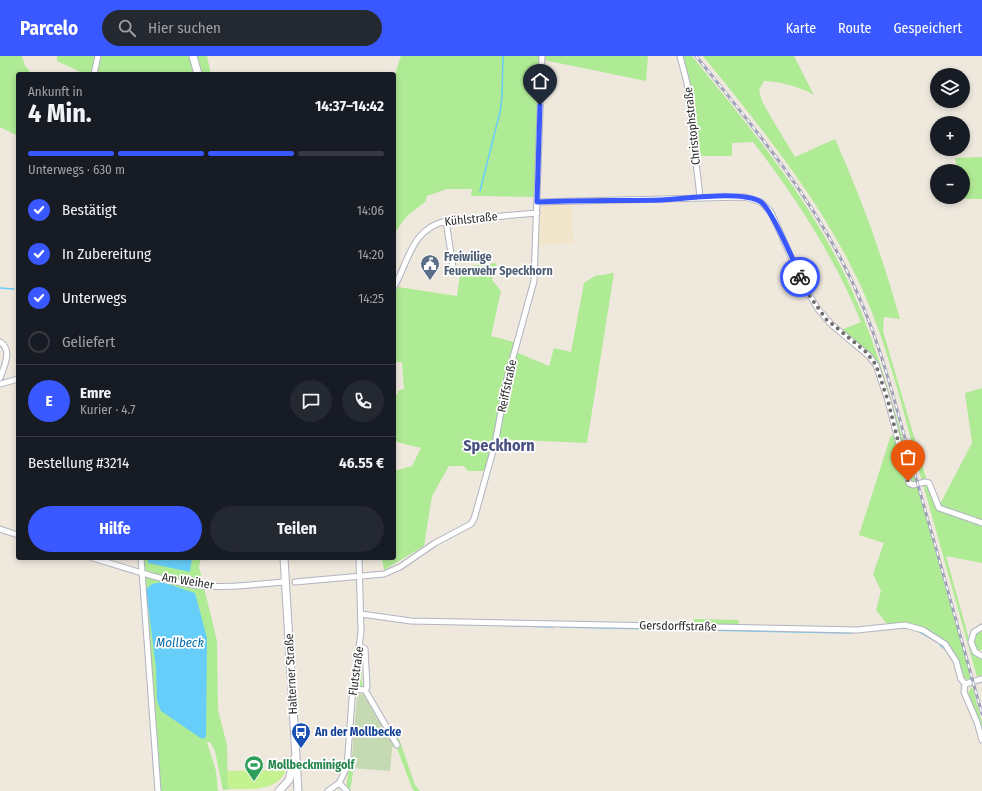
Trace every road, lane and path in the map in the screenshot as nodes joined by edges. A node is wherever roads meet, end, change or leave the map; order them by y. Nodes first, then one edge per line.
1 (98, 56) edge
2 (193, 56) edge
3 (542, 56) edge
4 (680, 56) edge
5 (94, 72) edge
6 (197, 72) edge
7 (700, 197) junction
8 (537, 202) junction
9 (537, 213) junction
10 (446, 221) junction
11 (453, 266) dead end
12 (396, 283) edge
13 (0, 342) edge
14 (0, 378) edge
15 (16, 380) edge
16 (0, 384) edge
17 (982, 523) edge
18 (0, 529) edge
19 (16, 534) edge
20 (100, 560) edge
21 (141, 560) edge
22 (284, 560) edge
23 (359, 560) edge
24 (141, 572) junction
25 (360, 577) junction
26 (282, 582) junction
27 (295, 582) dead end
28 (361, 614) junction
29 (982, 627) edge
30 (360, 646) junction
31 (982, 656) edge
32 (982, 679) edge
33 (965, 684) junction
34 (353, 689) junction
35 (365, 690) junction
36 (982, 740) edge
37 (397, 745) dead end
38 (296, 755) junction
39 (339, 783) junction
40 (158, 791) edge
41 (279, 791) edge
42 (298, 791) edge
43 (328, 791) edge
44 (347, 791) edge

1 - 5 street
2 - 6 main road
3 - 8 street, Reiffstraße
4 - 7 street, Christophstraße
7 - 8 street
7 - 17 street
8 - 9 street, Reiffstraße
9 - 10 street, Kühlstraße
9 - 25 street, Reiffstraße
10 - 11 street
10 - 12 street, Kühlstraße
13 - 14 street
15 - 16 street
18 - 19 street
20 - 24 street, Am Weiher
21 - 24 street
22 - 26 main road, Halterner Straße
23 - 25 street, Flutstraße
24 - 26 street, Am Weiher
24 - 40 street
25 - 27 street, Reiffstraße
25 - 28 street, Flutstraße
26 - 38 main road, Halterner Straße
28 - 30 street, Flutstraße
28 - 33 street, Gersdorffstraße
29 - 31 street
30 - 34 street, Flutstraße
30 - 35 street
32 - 33 street
33 - 36 street, Gersdorffstraße
34 - 35 street
34 - 39 street, Flutstraße
35 - 37 street
38 - 41 main road
38 - 42 main road, Halterner Straße
39 - 43 street, Flutstraße
39 - 44 street

